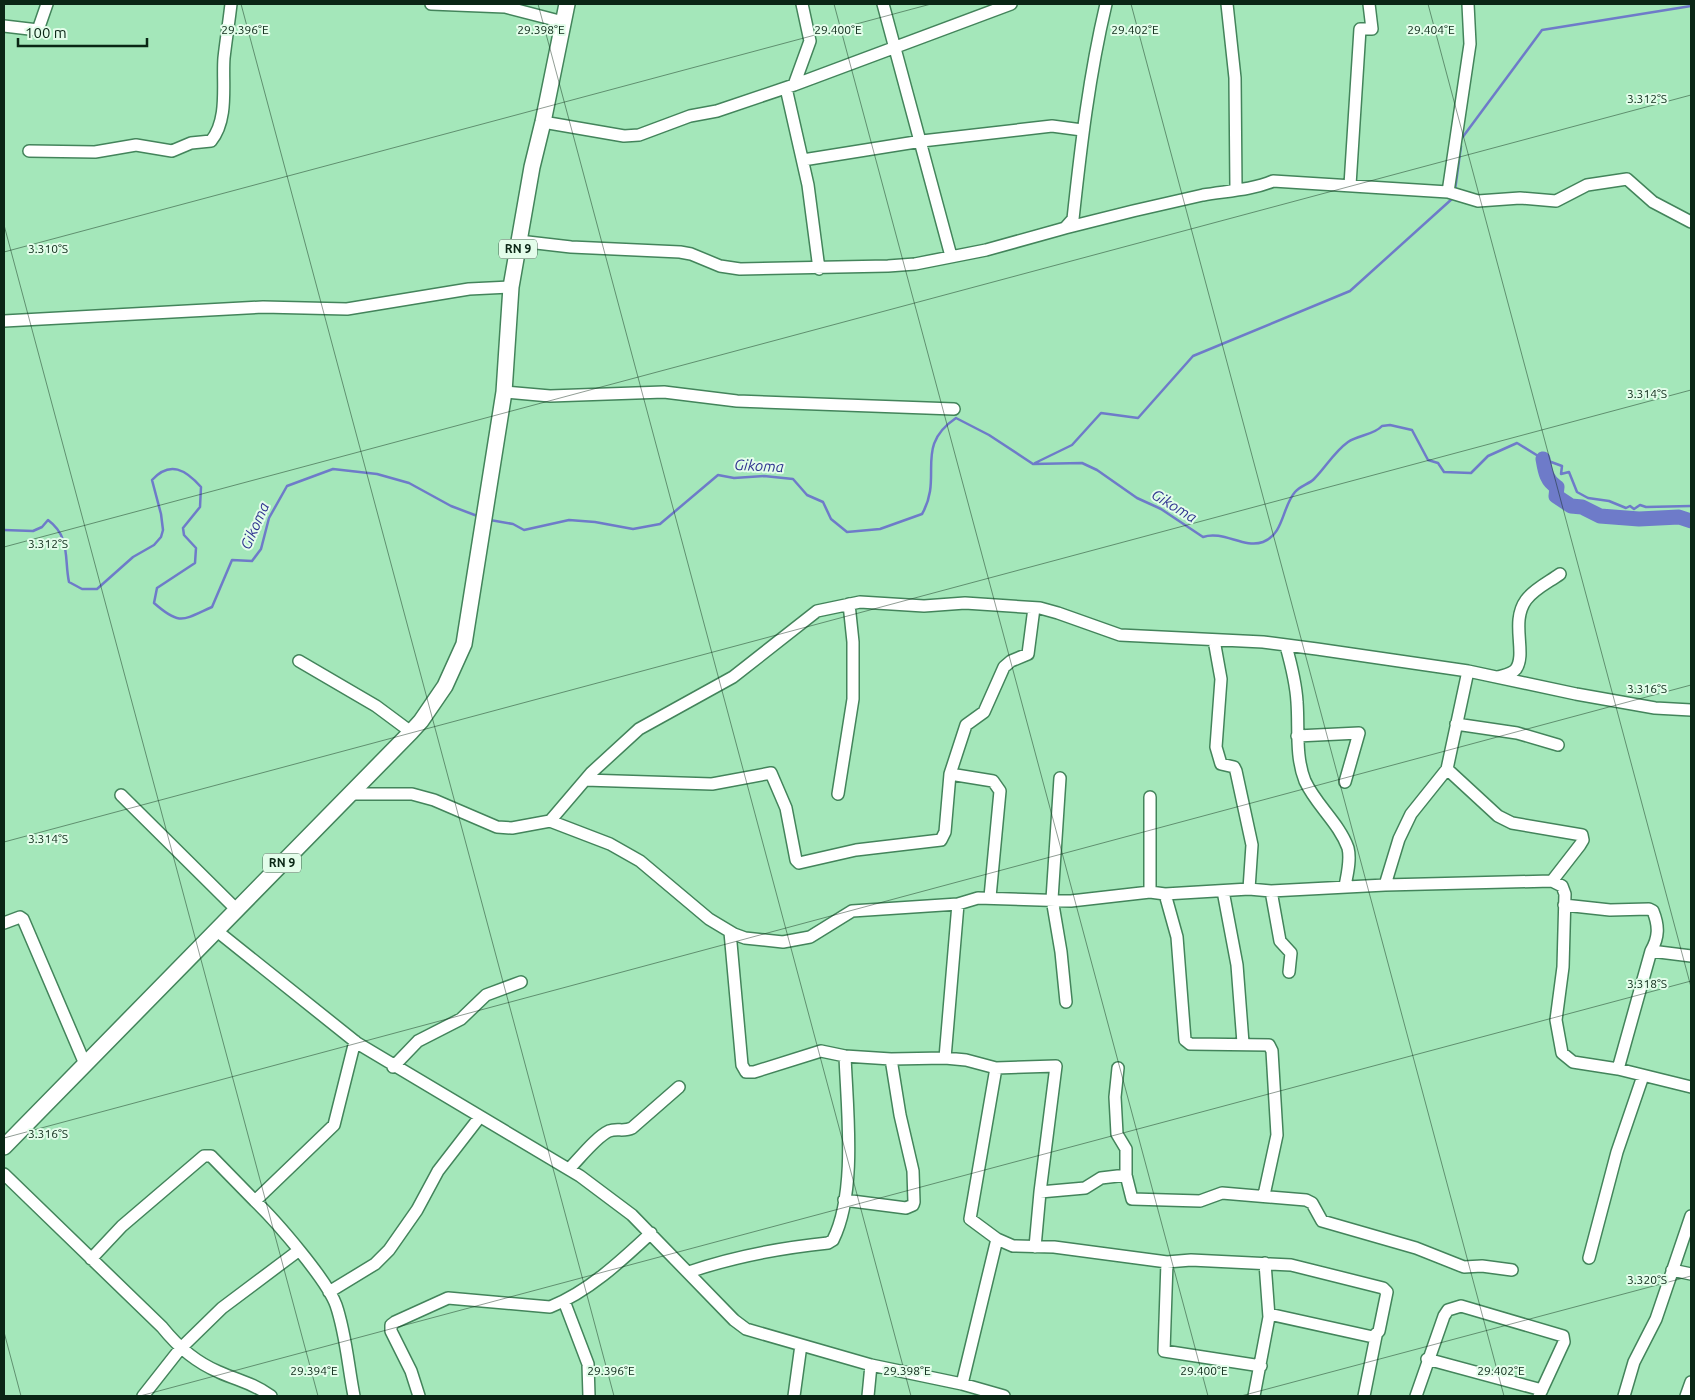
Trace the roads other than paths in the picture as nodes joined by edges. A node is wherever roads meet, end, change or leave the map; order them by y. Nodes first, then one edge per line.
1 (47, 4) edge
2 (231, 4) edge
3 (431, 4) edge
4 (566, 4) edge
5 (802, 4) edge
6 (884, 4) edge
7 (1011, 4) edge
8 (1106, 4) edge
9 (1227, 4) edge
10 (1369, 4) edge
11 (1468, 4) edge
12 (563, 22) junction
13 (4, 26) edge
14 (896, 47) junction
15 (790, 87) junction
16 (543, 122) junction
17 (1082, 130) junction
18 (922, 141) junction
19 (29, 152) dead end
20 (803, 160) junction
21 (1350, 185) junction
22 (1236, 189) junction
23 (1448, 192) junction
24 (1691, 222) edge
25 (1065, 228) junction
26 (519, 241) junction
27 (951, 256) junction
28 (819, 269) junction
29 (511, 287) junction
30 (4, 321) edge
31 (504, 392) junction
32 (954, 409) dead end
33 (1560, 574) dead end
34 (849, 604) junction
35 (1034, 608) junction
36 (1214, 640) junction
37 (1286, 646) junction
38 (299, 662) dead end
39 (1468, 671) junction
40 (1496, 677) junction
41 (1691, 710) edge
42 (1456, 724) junction
43 (411, 732) junction
44 (1297, 736) junction
45 (1558, 745) dead end
46 (1447, 769) junction
47 (950, 774) junction
48 (1060, 778) dead end
49 (585, 780) junction
50 (1345, 782) dead end
51 (350, 794) junction
52 (838, 794) dead end
53 (121, 795) dead end
54 (1150, 797) dead end
55 (550, 821) junction
56 (1552, 881) junction
57 (1385, 885) junction
58 (1345, 886) junction
59 (1250, 889) junction
60 (1223, 891) junction
61 (1270, 891) junction
62 (1150, 892) junction
63 (1165, 894) junction
64 (990, 897) junction
65 (1052, 900) junction
66 (958, 904) junction
67 (1564, 905) junction
68 (237, 910) junction
69 (4, 923) edge
70 (217, 931) junction
71 (730, 932) junction
72 (1651, 951) junction
73 (1691, 956) edge
74 (1289, 972) dead end
75 (521, 982) dead end
76 (1066, 1002) dead end
77 (355, 1041) junction
78 (1244, 1043) junction
79 (844, 1056) junction
80 (945, 1058) junction
81 (891, 1059) junction
82 (86, 1064) junction
83 (393, 1066) junction
84 (996, 1068) junction
85 (1118, 1068) dead end
86 (1618, 1070) junction
87 (1643, 1076) junction
88 (679, 1087) dead end
89 (1691, 1087) edge
90 (479, 1118) junction
91 (6, 1141) edge
92 (569, 1169) junction
93 (4, 1174) edge
94 (1126, 1175) junction
95 (1040, 1192) junction
96 (1264, 1195) junction
97 (844, 1200) junction
98 (255, 1202) junction
99 (1691, 1216) edge
100 (651, 1233) junction
101 (997, 1239) junction
102 (1035, 1247) junction
103 (298, 1251) junction
104 (1589, 1258) dead end
105 (91, 1259) junction
106 (1168, 1262) junction
107 (1265, 1263) junction
108 (1512, 1270) dead end
109 (1672, 1270) junction
110 (689, 1272) junction
111 (1691, 1274) edge
112 (329, 1292) junction
113 (564, 1301) junction
114 (1269, 1314) junction
115 (1376, 1336) junction
116 (801, 1345) junction
117 (180, 1349) junction
118 (1427, 1359) junction
119 (871, 1365) junction
120 (1261, 1366) junction
121 (1691, 1382) edge
122 (962, 1384) junction
123 (1540, 1393) edge
124 (143, 1396) edge
125 (271, 1396) edge
126 (354, 1396) edge
127 (419, 1396) edge
128 (589, 1396) edge
129 (794, 1396) edge
130 (868, 1396) edge
131 (1004, 1396) edge
132 (1254, 1396) edge
133 (1364, 1396) edge
134 (1416, 1396) edge
135 (1624, 1396) edge
136 (1686, 1396) edge

1 - 13 street
2 - 19 street
3 - 12 street
4 - 12 main road, RN 9
5 - 15 street
6 - 14 street
7 - 14 street
8 - 17 street
9 - 22 street
10 - 21 street
11 - 23 street
12 - 16 main road, RN 9
14 - 15 street
14 - 18 street
15 - 16 street
15 - 20 street
16 - 26 main road, RN 9
17 - 18 street
17 - 25 street
18 - 20 street
18 - 27 street
20 - 28 street
21 - 22 street
21 - 23 street
22 - 25 street
23 - 24 street
25 - 27 street
26 - 28 street
26 - 29 main road, RN 9
27 - 28 street
29 - 30 street
29 - 31 main road, RN 9
31 - 32 street
31 - 43 main road, RN 9
33 - 40 street
34 - 35 street
34 - 49 street
34 - 52 street
35 - 36 street
35 - 47 street
36 - 37 street
36 - 59 street
37 - 39 street
37 - 44 street
38 - 43 street
39 - 40 street
39 - 42 street
40 - 41 street
42 - 45 street
42 - 46 street
43 - 51 main road, RN 9
44 - 50 street
44 - 58 street
46 - 56 street
46 - 57 street
47 - 49 street
47 - 64 street
48 - 65 street
49 - 55 street
51 - 55 street
51 - 68 main road, RN 9
53 - 68 street
54 - 62 street
55 - 71 street
56 - 57 street
56 - 67 street
57 - 58 street
58 - 61 street
59 - 60 street
59 - 61 street
60 - 63 street
60 - 78 street
61 - 74 street
62 - 63 street
62 - 65 street
63 - 78 street
64 - 65 street
64 - 66 street
65 - 76 street
66 - 71 street
66 - 80 street
67 - 72 street
67 - 86 street
68 - 70 main road, RN 9
69 - 82 street
70 - 77 street
70 - 82 main road, RN 9
71 - 79 street
72 - 73 street
72 - 86 street
75 - 83 street
77 - 83 street
77 - 98 street
78 - 96 street
79 - 81 street
79 - 97 street
80 - 81 street
80 - 84 street
81 - 97 street
82 - 91 main road, RN 9
83 - 90 street
84 - 95 street
84 - 101 street
85 - 94 street
86 - 87 street
87 - 89 street
87 - 104 street
88 - 92 street
90 - 92 street
90 - 112 street
92 - 100 street
93 - 105 street
94 - 95 street
94 - 96 street
95 - 102 street
96 - 108 street
97 - 110 street
98 - 103 street
98 - 105 street
99 - 109 street
100 - 110 street
100 - 113 street
101 - 102 street
101 - 122 street
102 - 106 street
103 - 112 street
103 - 117 street
105 - 117 street
106 - 107 street
106 - 120 street
107 - 114 street
107 - 115 street
109 - 111 street
109 - 135 street
110 - 116 street
112 - 126 street
113 - 127 street
113 - 128 street
114 - 115 street
114 - 120 street
115 - 133 street
116 - 119 street
116 - 129 street
117 - 124 street
117 - 125 street
118 - 123 street
118 - 123 street
118 - 134 street
119 - 122 street
119 - 130 street
120 - 132 street
121 - 136 street
122 - 131 street

